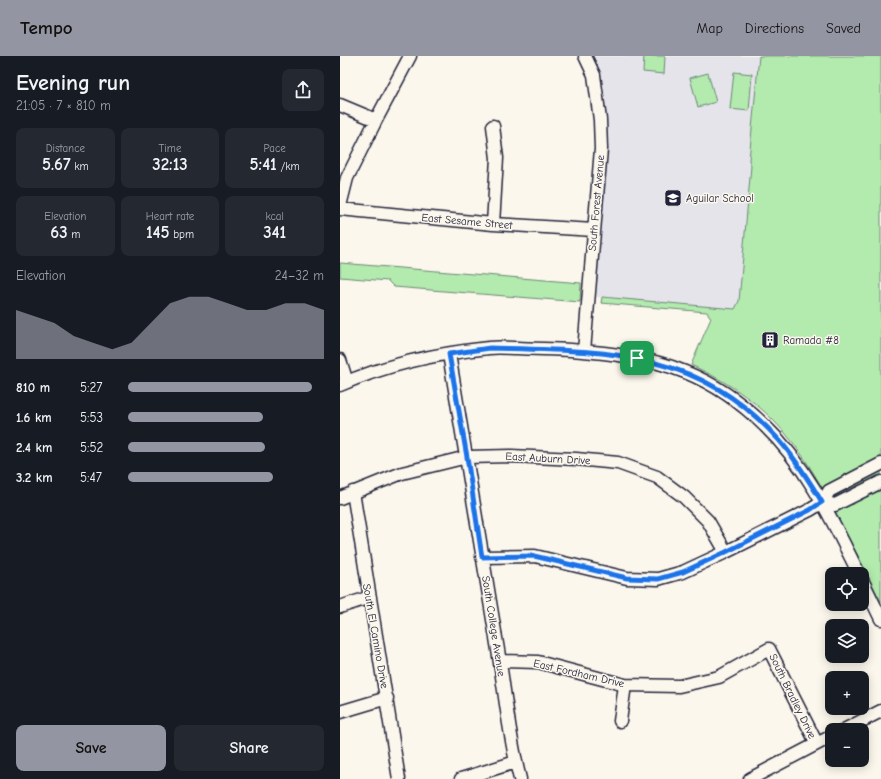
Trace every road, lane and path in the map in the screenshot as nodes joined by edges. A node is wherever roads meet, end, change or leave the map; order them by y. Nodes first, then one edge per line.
1 (410, 56) edge
2 (585, 56) edge
3 (340, 105) edge
4 (376, 120) junction
5 (493, 126) dead end
6 (340, 206) edge
7 (340, 209) edge
8 (493, 224) junction
9 (594, 230) junction
10 (584, 351) junction
11 (449, 354) junction
12 (340, 360) edge
13 (343, 384) edge
14 (467, 457) junction
15 (881, 464) edge
16 (850, 480) junction
17 (881, 482) edge
18 (353, 492) junction
19 (857, 494) junction
20 (340, 498) edge
21 (822, 502) junction
22 (726, 552) junction
23 (482, 557) junction
24 (855, 567) edge
25 (869, 594) edge
26 (370, 597) junction
27 (340, 607) edge
28 (881, 619) edge
29 (769, 649) joint
30 (500, 661) junction
31 (625, 684) junction
32 (387, 698) junction
33 (881, 711) edge
34 (340, 712) edge
35 (620, 720) dead end
36 (858, 723) edge
37 (825, 740) edge
38 (817, 744) junction
39 (516, 762) junction
40 (399, 779) edge
41 (461, 779) edge
42 (520, 779) edge
43 (750, 779) edge

1 - 4 street
2 - 9 street, South Forest Avenue
3 - 4 street
4 - 6 street
5 - 8 street
7 - 8 street, East Sesame Street
8 - 9 street, East Sesame Street
9 - 10 street, South Forest Avenue
10 - 11 street
10 - 21 street
11 - 13 street
11 - 14 street, South College Avenue
12 - 13 street
14 - 18 street, East Auburn Drive
14 - 22 street, East Auburn Drive
14 - 23 street, South College Avenue
15 - 16 street
16 - 19 street
16 - 21 street
17 - 19 street
18 - 20 street, East Auburn Drive
18 - 26 street, South El Camino Drive
19 - 21 street
21 - 22 street
21 - 24 street
22 - 23 street
23 - 30 street, South College Avenue
25 - 28 street
26 - 27 street
26 - 32 street, South El Camino Drive
29 - 31 street, East Fordham Drive
29 - 38 street, South Bradley Drive
30 - 31 street, East Fordham Drive
30 - 39 street, South College Avenue
31 - 35 street
32 - 34 street
32 - 40 street, South El Camino Drive
33 - 36 street
37 - 38 street
38 - 43 street
39 - 41 street
39 - 42 street, South College Avenue

